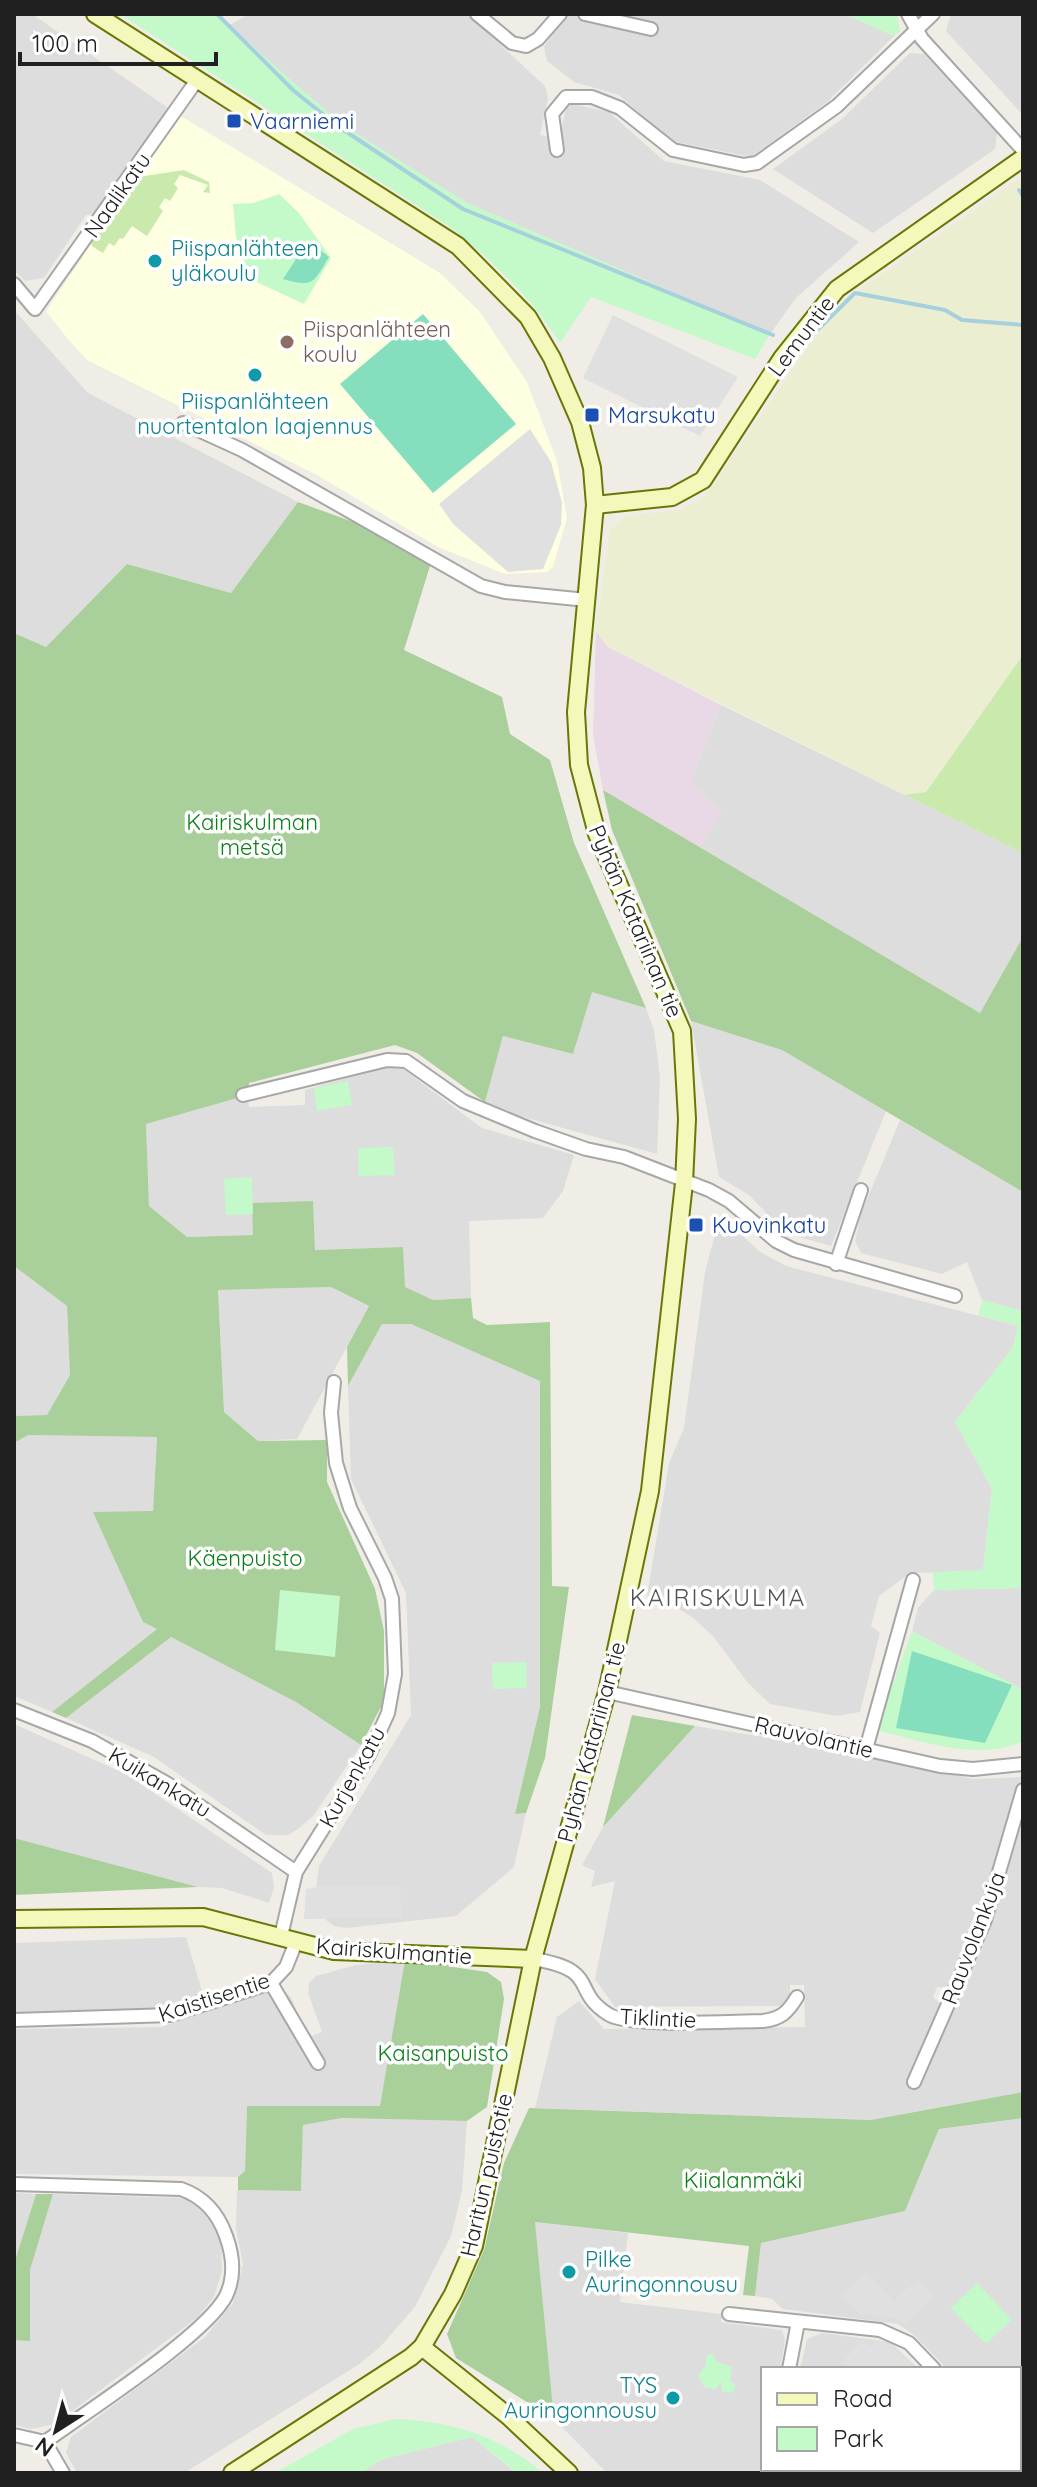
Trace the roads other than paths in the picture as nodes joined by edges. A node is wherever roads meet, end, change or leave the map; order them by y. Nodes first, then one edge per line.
1 (95, 14) edge
2 (477, 14) edge
3 (560, 14) edge
4 (585, 14) edge
5 (908, 14) edge
6 (933, 14) edge
7 (651, 29) dead end
8 (916, 30) junction
9 (197, 80) junction
10 (557, 150) dead end
11 (1023, 150) edge
12 (1023, 158) edge
13 (14, 284) edge
14 (183, 423) dead end
15 (595, 505) junction
16 (587, 600) junction
17 (243, 1095) dead end
18 (684, 1183) junction
19 (861, 1190) dead end
20 (836, 1264) junction
21 (955, 1296) dead end
22 (334, 1382) dead end
23 (913, 1580) dead end
24 (607, 1692) junction
25 (14, 1710) edge
26 (866, 1749) junction
27 (1023, 1764) edge
28 (1023, 1790) edge
29 (296, 1872) junction
30 (16, 1918) edge
31 (288, 1939) junction
32 (533, 1959) junction
33 (271, 1983) junction
34 (797, 1997) dead end
35 (14, 2020) edge
36 (318, 2063) dead end
37 (914, 2082) dead end
38 (14, 2184) edge
39 (729, 2314) dead end
40 (798, 2322) junction
41 (422, 2347) junction
42 (789, 2367) edge
43 (932, 2367) edge
44 (14, 2435) edge
45 (45, 2442) junction
46 (63, 2473) edge
47 (232, 2473) edge
48 (569, 2473) edge

1 - 9 street, Pyhän Katariinan tie
2 - 3 street
4 - 7 street
5 - 8 street
6 - 8 street
8 - 10 street
8 - 11 street
9 - 13 street, Naalikatu
9 - 15 street, Pyhän Katariinan tie
12 - 15 street, Lemuntie
14 - 16 street
15 - 16 street, Pyhän Katariinan tie
16 - 18 street, Pyhän Katariinan tie
17 - 18 street
18 - 20 street
18 - 24 street, Pyhän Katariinan tie
19 - 20 street
20 - 21 street
22 - 29 street, Kurjenkatu
23 - 26 street
24 - 26 street, Rauvolantie
24 - 32 street, Pyhän Katariinan tie
25 - 29 street, Kuikankatu
26 - 27 street, Rauvolantie
28 - 37 street, Rauvolankuja
29 - 31 street, Kurjenkatu
30 - 31 street, Kairiskulmantie
31 - 32 street, Kairiskulmantie
31 - 33 street, Kaistisentie
32 - 34 street, Tiklintie
32 - 41 street, Haritun puistotie
33 - 35 street, Kaistisentie
33 - 36 street
38 - 45 street
39 - 40 street
40 - 42 street
40 - 43 street
41 - 47 street, Haritun puistotie
41 - 48 street
44 - 45 street
45 - 46 street

